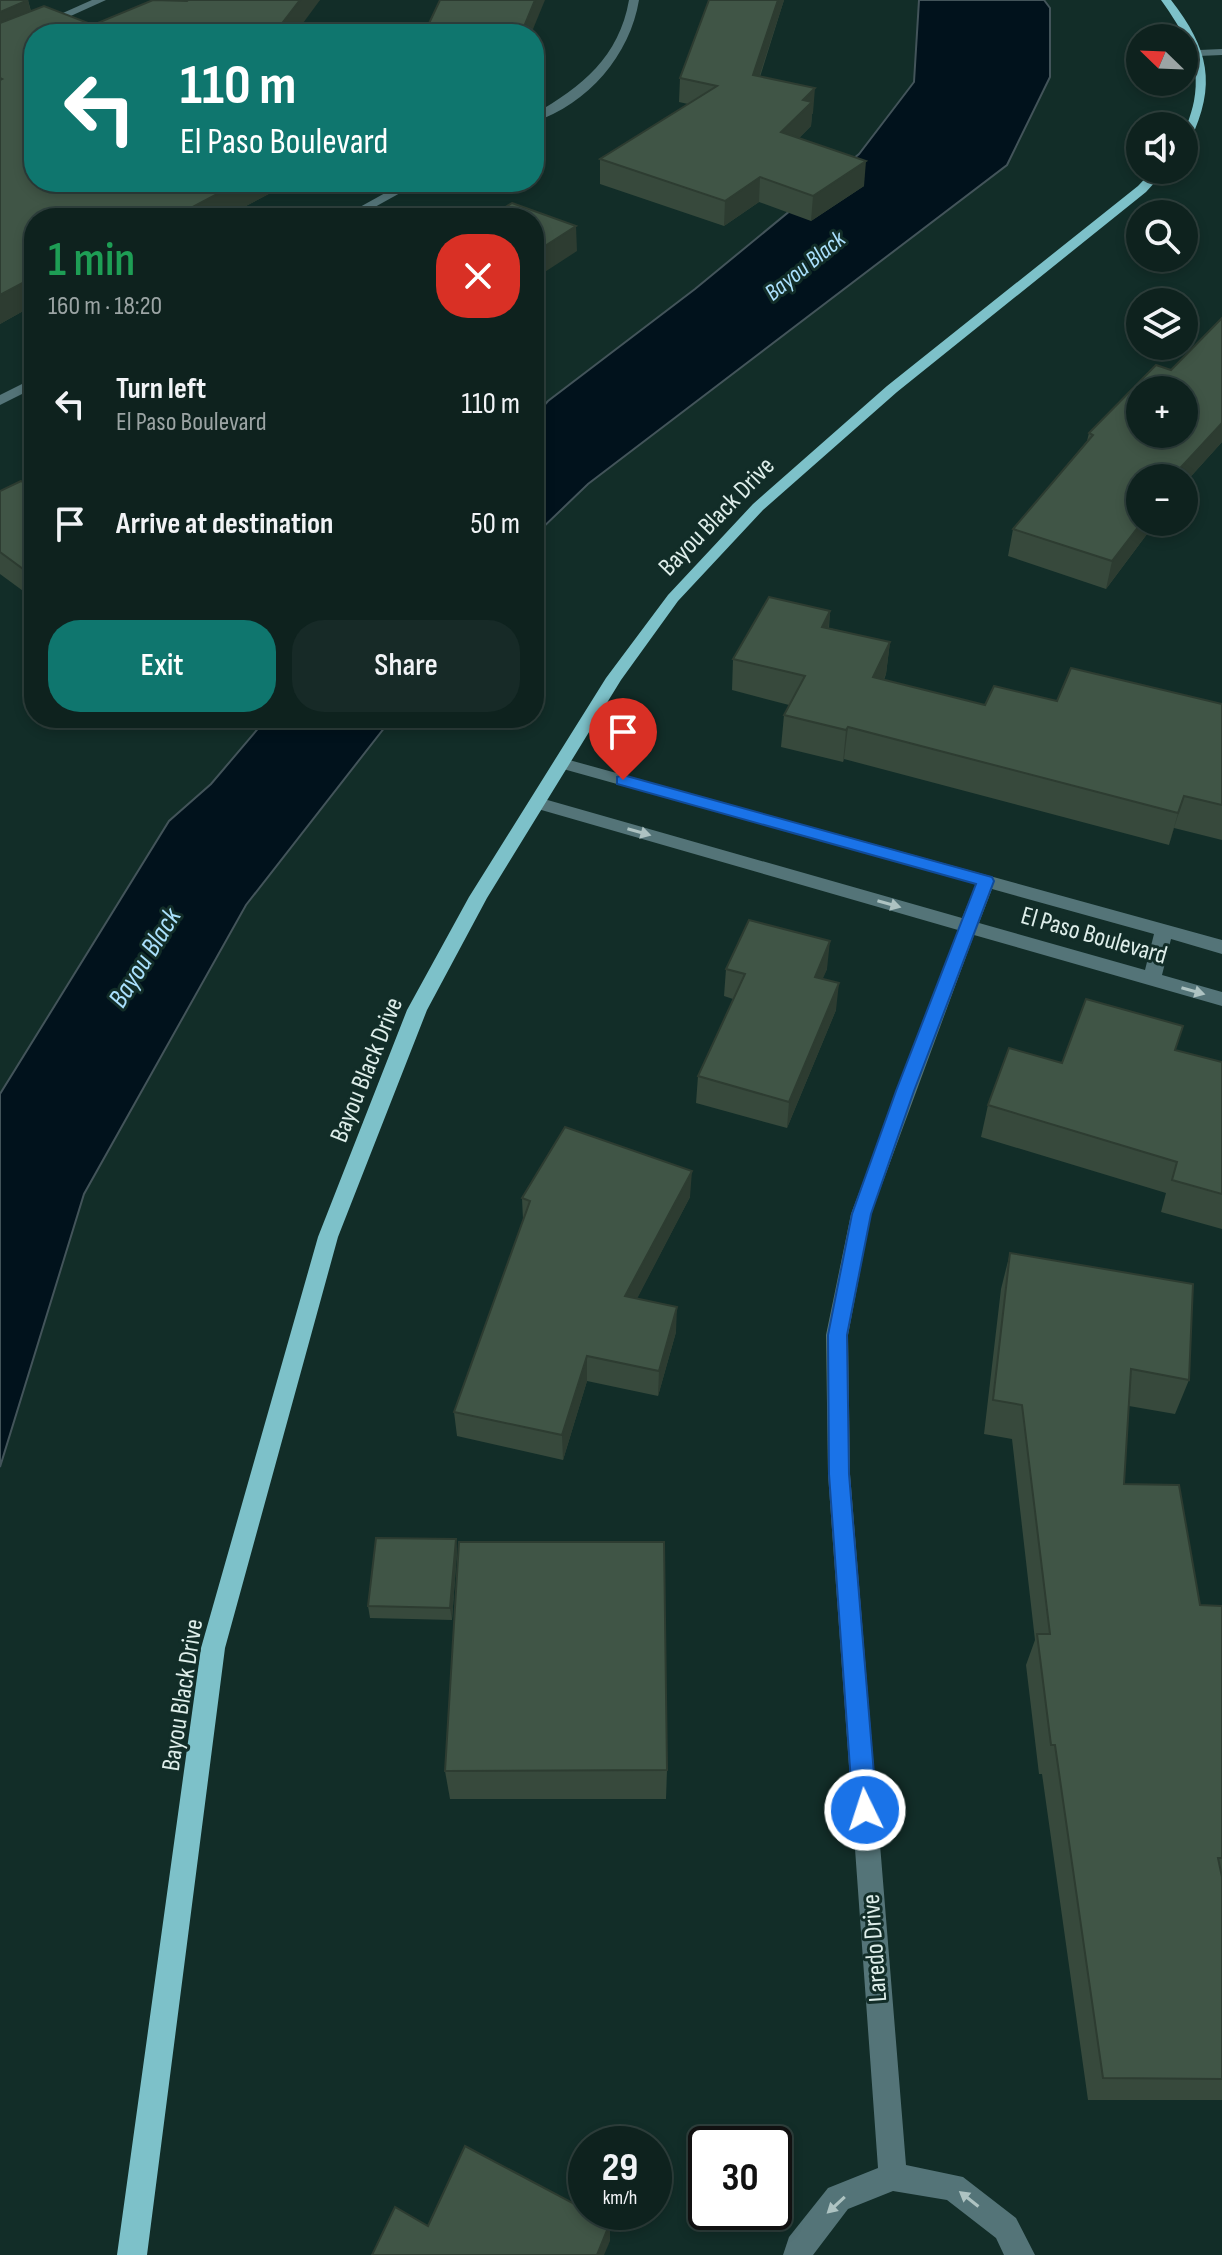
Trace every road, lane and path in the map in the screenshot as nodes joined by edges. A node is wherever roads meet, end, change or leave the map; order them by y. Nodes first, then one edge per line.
1 (101, 0) edge
2 (634, 0) edge
3 (1166, 0) edge
4 (47, 24) edge
5 (24, 34) edge
6 (0, 45) edge
7 (1222, 52) edge
8 (1199, 53) junction
9 (544, 112) edge
10 (1197, 112) edge
11 (1147, 184) edge
12 (395, 192) edge
13 (365, 208) edge
14 (24, 388) edge
15 (0, 401) edge
16 (562, 763) junction
17 (537, 803) junction
18 (986, 881) junction
19 (969, 927) junction
20 (1164, 931) junction
21 (1222, 947) edge
22 (1152, 979) junction
23 (1222, 999) edge
24 (893, 2177) junction
25 (132, 2255) edge
26 (798, 2255) edge
27 (1020, 2255) edge

1 - 4 street
2 - 9 street
3 - 8 main road
5 - 6 street
7 - 8 street
8 - 10 main road
11 - 16 main road, Bayou Black Drive
12 - 13 street
14 - 15 street
16 - 17 main road, Bayou Black Drive
16 - 18 street, El Paso Boulevard
17 -> 19 street, El Paso Boulevard
17 - 25 main road, Bayou Black Drive
18 - 19 street, Laredo Drive
18 - 20 street, El Paso Boulevard
19 - 22 street, El Paso Boulevard
19 - 24 street, Laredo Drive
20 - 21 street, El Paso Boulevard
20 - 22 street
22 -> 23 street, El Paso Boulevard
24 -> 26 street
27 -> 24 street

